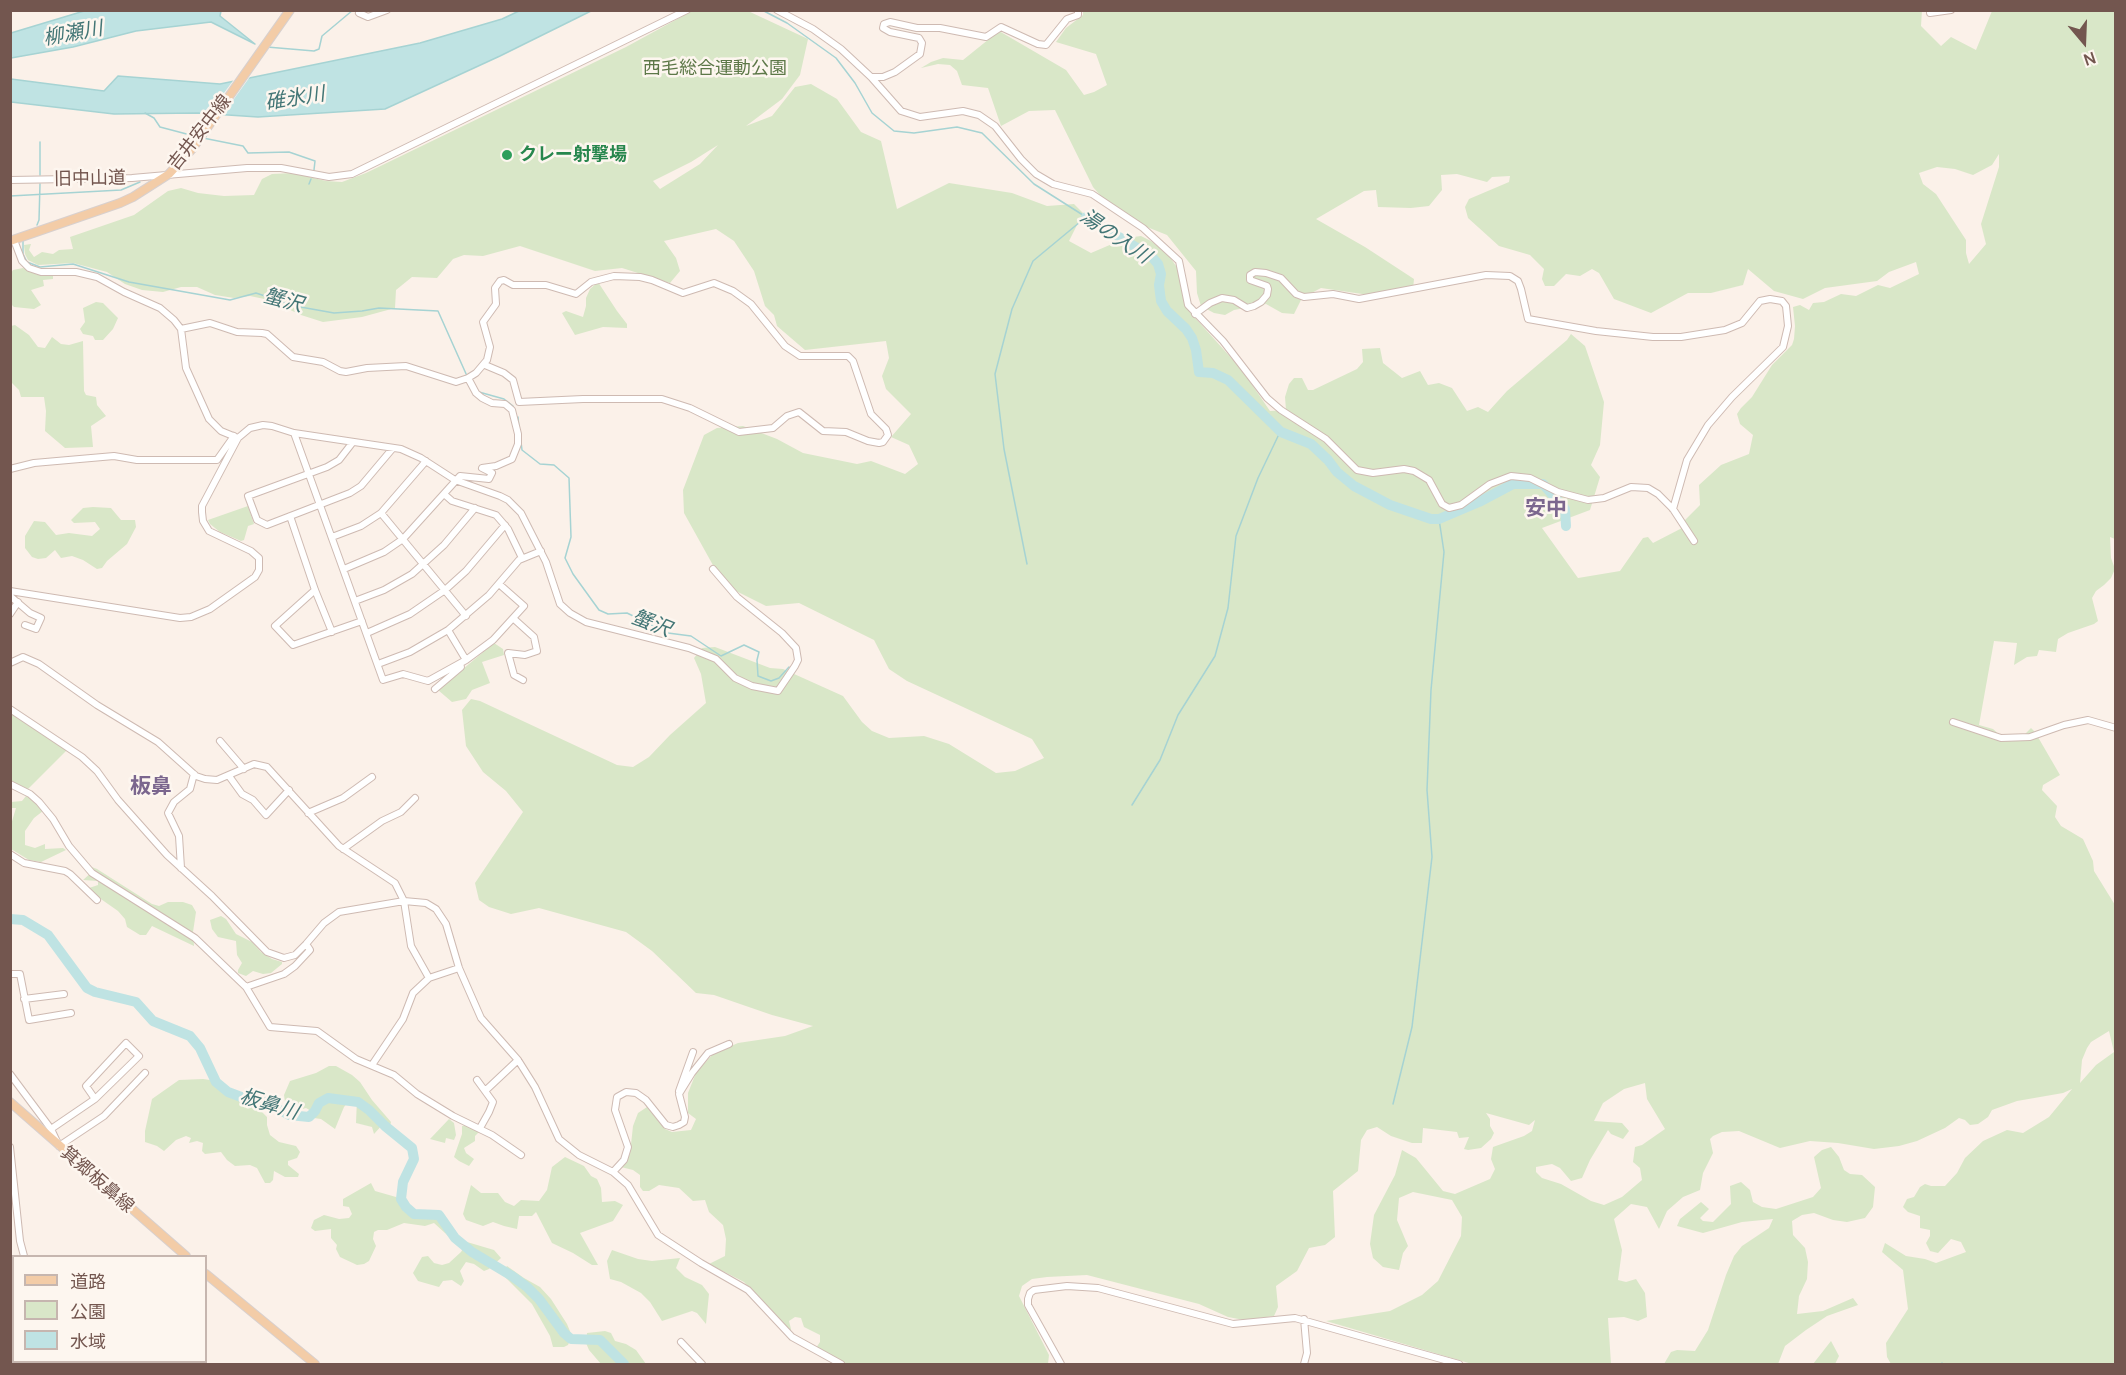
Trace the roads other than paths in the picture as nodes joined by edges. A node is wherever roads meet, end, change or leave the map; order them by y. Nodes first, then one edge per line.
1 (387, 10) edge
2 (687, 10) edge
3 (777, 10) edge
4 (1078, 10) edge
5 (1951, 10) edge
6 (289, 12) edge
7 (360, 12) edge
8 (1930, 13) dead end
9 (871, 77) junction
10 (169, 174) junction
11 (10, 180) edge
12 (12, 241) edge
13 (1195, 314) junction
14 (181, 329) junction
15 (485, 364) junction
16 (468, 378) junction
17 (294, 433) junction
18 (236, 437) junction
19 (353, 442) junction
20 (393, 448) junction
21 (426, 461) junction
22 (10, 469) edge
23 (309, 475) junction
24 (455, 480) junction
25 (444, 494) junction
26 (321, 505) junction
27 (475, 508) junction
28 (1673, 509) junction
29 (381, 513) junction
30 (290, 516) junction
31 (505, 525) junction
32 (332, 537) junction
33 (403, 539) junction
34 (1694, 541) dead end
35 (541, 551) junction
36 (522, 558) junction
37 (423, 564) junction
38 (344, 569) junction
39 (713, 569) dead end
40 (500, 584) junction
41 (315, 590) junction
42 (445, 590) junction
43 (10, 593) edge
44 (355, 601) junction
45 (18, 602) junction
46 (10, 614) edge
47 (466, 616) junction
48 (514, 619) junction
49 (362, 621) junction
50 (25, 626) dead end
51 (447, 630) junction
52 (332, 632) junction
53 (367, 633) junction
54 (463, 662) junction
55 (10, 663) edge
56 (378, 664) junction
57 (522, 680) dead end
58 (435, 689) dead end
59 (10, 709) edge
60 (1953, 722) dead end
61 (2115, 728) edge
62 (220, 741) dead end
63 (244, 769) junction
64 (194, 774) junction
65 (229, 776) junction
66 (372, 777) dead end
67 (10, 784) edge
68 (289, 790) junction
69 (415, 798) dead end
70 (308, 813) junction
71 (343, 849) junction
72 (10, 854) edge
73 (181, 868) junction
74 (97, 900) dead end
75 (404, 901) junction
76 (306, 944) junction
77 (459, 968) junction
78 (10, 974) edge
79 (429, 978) junction
80 (246, 987) junction
81 (64, 994) dead end
82 (24, 999) junction
83 (71, 1013) dead end
84 (729, 1044) dead end
85 (693, 1052) dead end
86 (518, 1060) junction
87 (372, 1065) junction
88 (145, 1073) dead end
89 (10, 1074) edge
90 (477, 1080) dead end
91 (485, 1091) junction
92 (679, 1094) junction
93 (95, 1099) junction
94 (10, 1101) edge
95 (480, 1128) junction
96 (51, 1129) junction
97 (59, 1146) junction
98 (10, 1147) edge
99 (521, 1155) dead end
100 (613, 1172) junction
101 (24, 1255) edge
102 (184, 1255) edge
103 (207, 1275) edge
104 (1304, 1319) junction
105 (681, 1342) dead end
106 (315, 1365) edge
107 (702, 1365) edge
108 (841, 1365) edge
109 (1061, 1365) edge
110 (1304, 1365) edge
111 (1459, 1365) edge

1 - 7 street
2 - 10 street, 旧中山道
3 - 9 street
4 - 9 street
5 - 8 street
6 - 10 main road, 吉井安中線
9 - 13 street
10 - 11 street, 旧中山道
10 - 12 main road, 吉井安中線
12 - 14 street
13 - 28 street
13 - 28 street
14 - 16 street
14 - 18 street
15 - 15 street
15 - 16 street
16 - 24 street
17 - 18 street
17 - 19 street
17 - 23 street
18 - 22 street
18 - 43 street
19 - 20 street
19 - 23 street
20 - 21 street
20 - 26 street
21 - 24 street
21 - 29 street
23 - 26 street
23 - 30 street
24 - 25 street
24 - 35 street
25 - 27 street
25 - 33 street
26 - 30 street
26 - 32 street
27 - 31 street
27 - 37 street
28 - 34 street
29 - 32 street
29 - 33 street
30 - 41 street
31 - 36 street
31 - 42 street
32 - 38 street
33 - 37 street
33 - 38 street
35 - 36 street
35 - 39 street
36 - 40 street
37 - 42 street
37 - 44 street
38 - 44 street
40 - 47 street
40 - 48 street
41 - 52 street
41 - 52 street
42 - 47 street
42 - 53 street
43 - 45 street
44 - 49 street
45 - 46 street
45 - 50 street
47 - 51 street
48 - 54 street
48 - 57 street
49 - 52 street
49 - 53 street
51 - 54 street
51 - 56 street
53 - 56 street
54 - 56 street
54 - 58 street
55 - 64 street
59 - 73 street
60 - 61 street
62 - 63 street
63 - 65 street
63 - 68 street
64 - 65 street
64 - 73 street
65 - 68 street
66 - 70 street
67 - 80 street
68 - 70 street
69 - 71 street
70 - 71 street
71 - 75 street
72 - 74 street
73 - 76 street
75 - 76 street
75 - 77 street
75 - 79 street
76 - 80 street
77 - 79 street
77 - 86 street
78 - 82 street
79 - 87 street
80 - 87 street
81 - 82 street
82 - 83 street
84 - 92 street
85 - 92 street
86 - 91 street
86 - 100 street
87 - 95 street
88 - 97 street
89 - 96 street
90 - 91 street
91 - 95 street
92 - 100 street
93 - 93 street
93 - 96 street
94 - 97 main road, 箕郷板鼻線
95 - 99 street
96 - 97 street
97 - 102 main road, 箕郷板鼻線
98 - 101 street
100 - 108 street
103 - 106 main road
104 - 109 street
104 - 110 street
104 - 111 street
105 - 107 street

